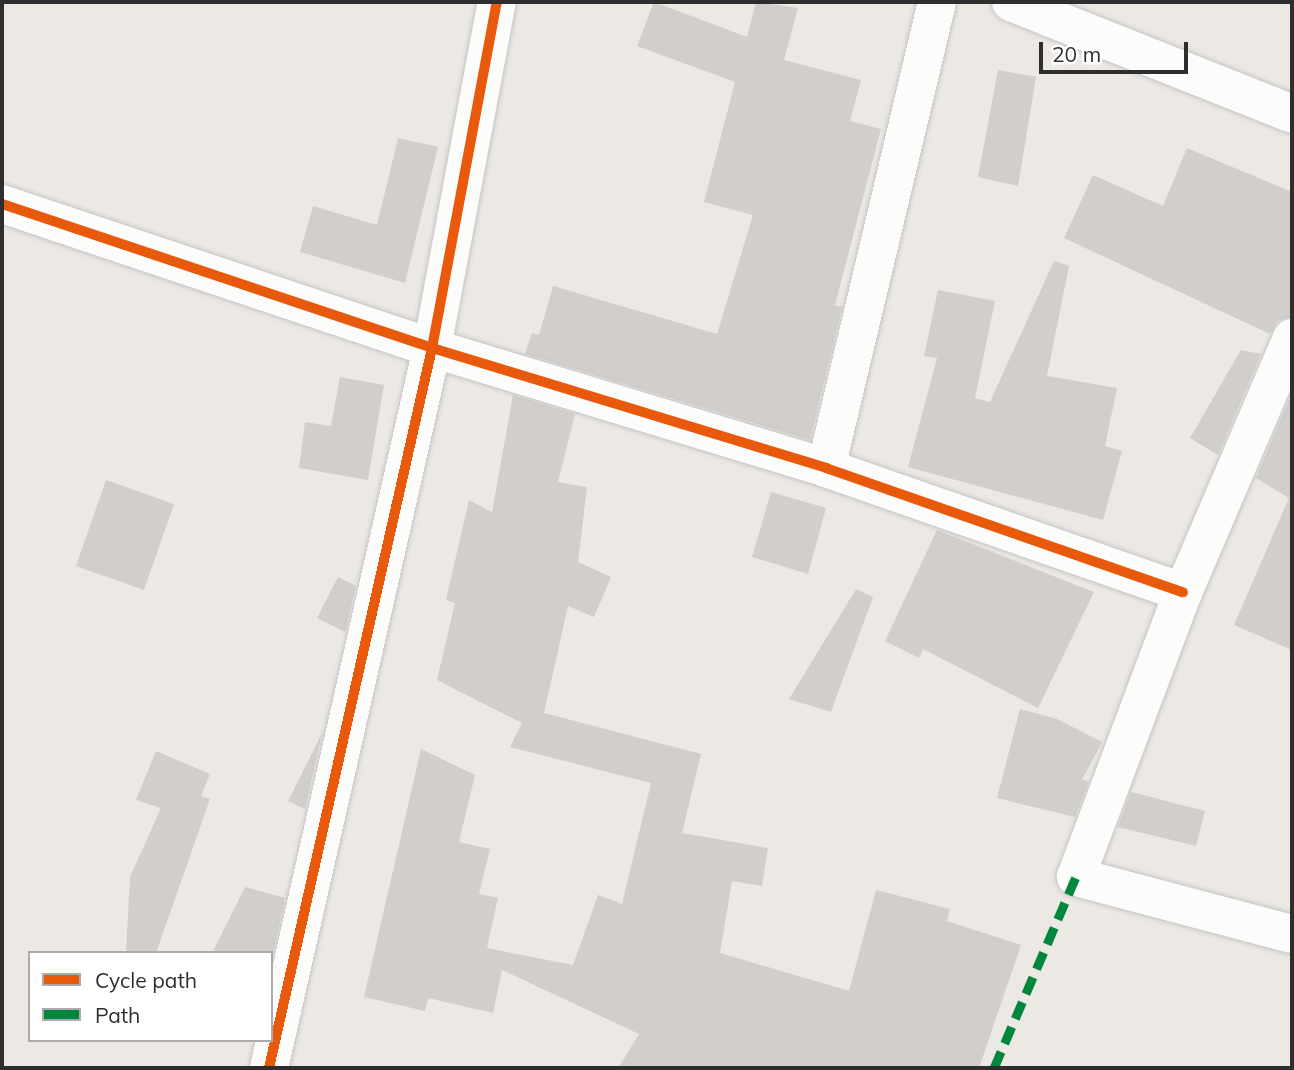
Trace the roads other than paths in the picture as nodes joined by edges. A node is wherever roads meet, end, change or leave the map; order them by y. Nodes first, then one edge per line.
1 (497, 2) edge
2 (937, 2) edge
3 (1011, 2) edge
4 (1292, 114) edge
5 (2, 204) edge
6 (1292, 338) edge
7 (432, 348) junction
8 (826, 468) junction
9 (1183, 592) junction
10 (1292, 934) edge
11 (269, 1068) edge

1 - 7 street
2 - 8 street
3 - 4 street
5 - 7 street
6 - 9 street
7 - 8 street
7 - 11 street
8 - 9 street
9 - 10 street

